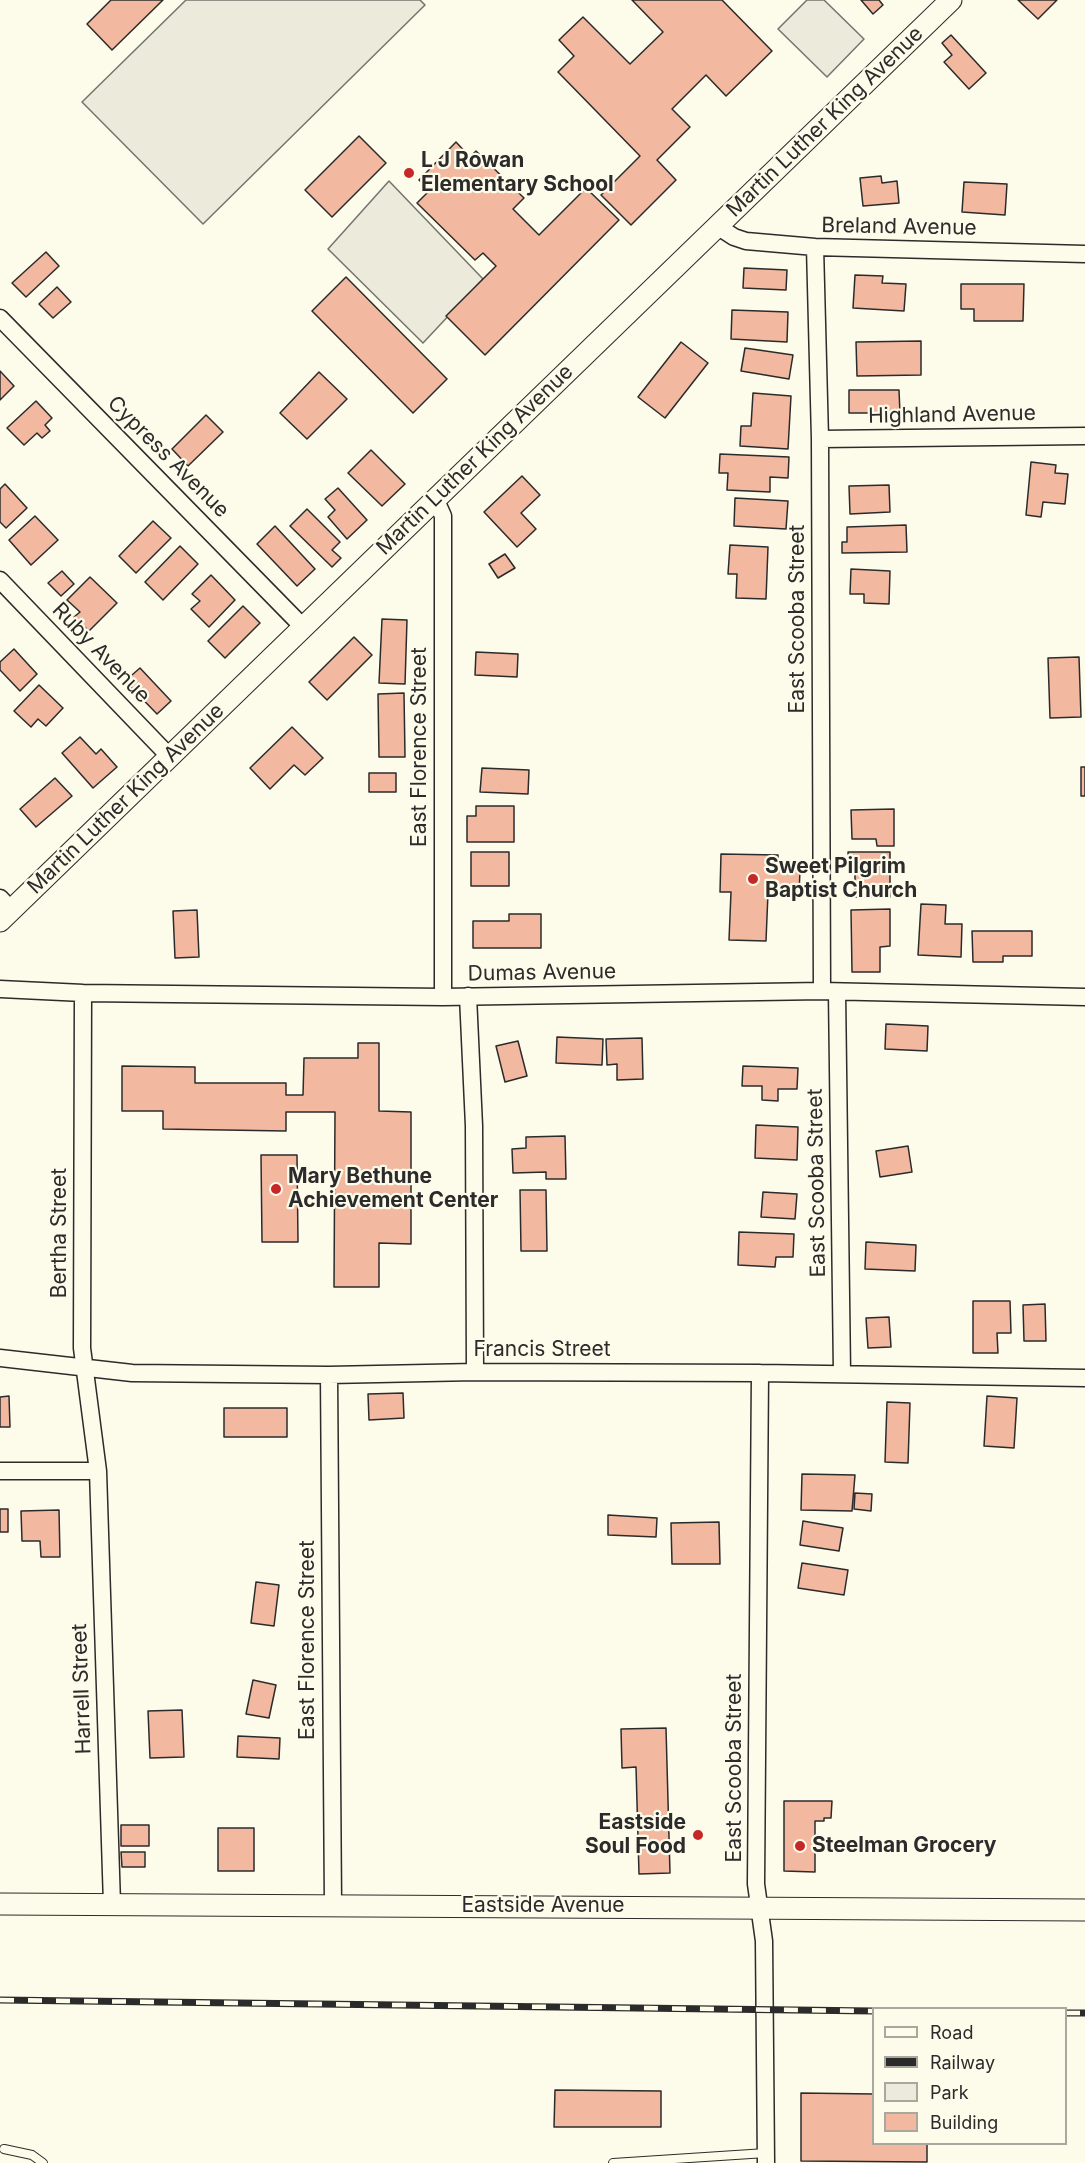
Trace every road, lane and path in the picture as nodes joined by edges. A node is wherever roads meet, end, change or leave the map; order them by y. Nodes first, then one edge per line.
1 (951, 0) edge
2 (717, 226) junction
3 (815, 247) junction
4 (1085, 254) edge
5 (0, 318) edge
6 (1085, 436) edge
7 (820, 439) junction
8 (435, 498) junction
9 (0, 580) edge
10 (304, 628) junction
11 (169, 756) junction
12 (4, 910) edge
13 (0, 989) edge
14 (829, 992) junction
15 (83, 993) junction
16 (468, 996) junction
17 (442, 997) junction
18 (1085, 997) edge
19 (0, 1358) edge
20 (85, 1369) junction
21 (475, 1372) junction
22 (760, 1373) junction
23 (842, 1373) junction
24 (329, 1375) junction
25 (1085, 1378) edge
26 (0, 1470) edge
27 (98, 1472) junction
28 (0, 1904) edge
29 (112, 1904) junction
30 (333, 1905) junction
31 (760, 1908) junction
32 (1085, 1910) edge
33 (4, 2149) dead end
34 (766, 2158) edge
35 (674, 2161) edge
36 (43, 2163) edge
37 (613, 2163) edge

1 - 2 street, Martin Luther King Avenue
2 - 3 street, Breland Avenue
2 - 8 street, Martin Luther King Avenue
3 - 4 street, Breland Avenue
3 - 7 street, East Scooba Street
5 - 10 street, Cypress Avenue
6 - 7 street, Highland Avenue
7 - 14 street, East Scooba Street
8 - 10 street, Martin Luther King Avenue
8 - 17 street, East Florence Street
9 - 11 street, Ruby Avenue
10 - 11 street, Martin Luther King Avenue
11 - 12 street, Martin Luther King Avenue
13 - 15 street, Dumas Avenue
14 - 16 street, Dumas Avenue
14 - 18 street, Dumas Avenue
14 - 23 street, East Scooba Street
15 - 17 street, Dumas Avenue
15 - 20 street, Bertha Street
16 - 17 street, Dumas Avenue
16 - 21 street
19 - 20 street, Francis Street
20 - 24 street, Francis Street
20 - 27 street, Bertha Street
21 - 22 street, Francis Street
21 - 24 street, Francis Street
22 - 23 street, Francis Street
22 - 31 street, East Scooba Street
23 - 25 street, Francis Street
24 - 30 street, East Florence Street
26 - 27 street
27 - 29 street, Harrell Street
28 - 29 street, Eastside Avenue
29 - 30 street, Eastside Avenue
30 - 31 street, Eastside Avenue
31 - 32 street, Eastside Avenue
31 - 34 street, East Scooba Street
33 - 36 lane
34 - 35 lane
35 - 37 lane

